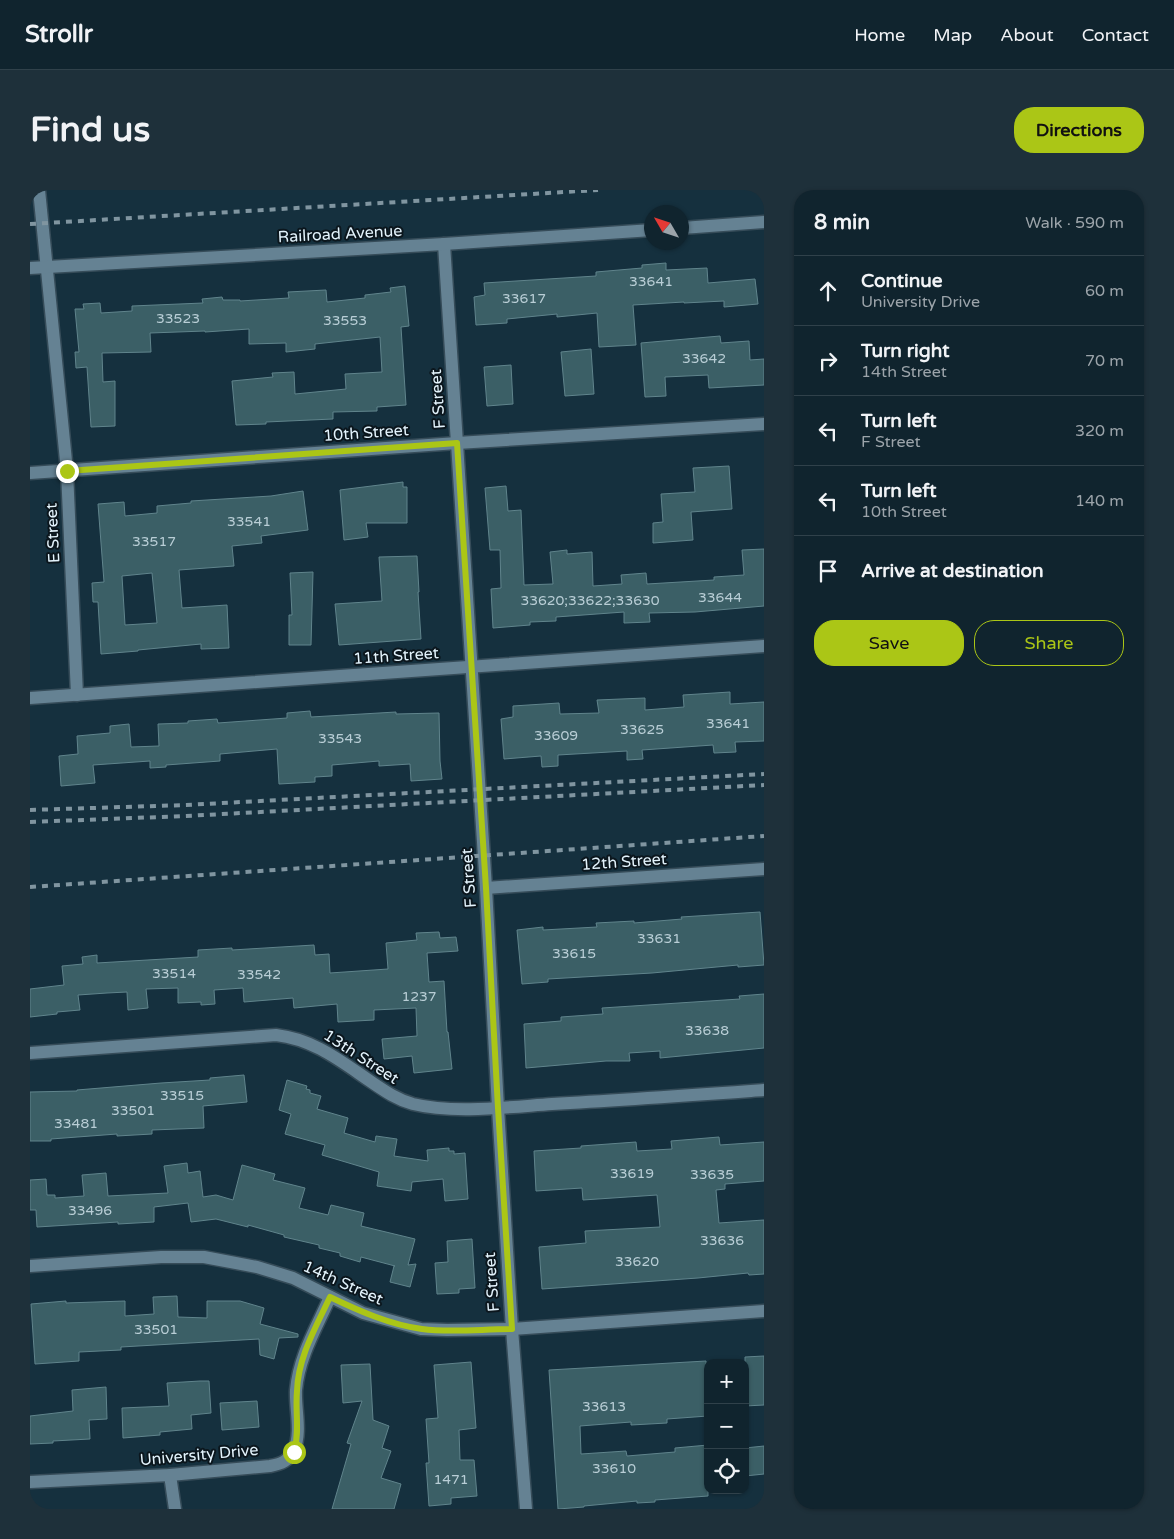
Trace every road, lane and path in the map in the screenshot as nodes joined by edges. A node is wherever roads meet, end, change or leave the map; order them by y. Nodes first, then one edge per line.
1 (39, 190) edge
2 (764, 222) edge
3 (689, 227) edge
4 (644, 231) edge
5 (444, 244) junction
6 (46, 267) junction
7 (30, 268) edge
8 (764, 424) edge
9 (457, 443) junction
10 (67, 471) junction
11 (30, 473) edge
12 (764, 646) edge
13 (472, 667) junction
14 (77, 695) junction
15 (30, 698) edge
16 (764, 869) edge
17 (486, 888) junction
18 (30, 1053) edge
19 (764, 1090) edge
20 (498, 1108) junction
21 (30, 1266) edge
22 (330, 1297) junction
23 (764, 1310) edge
24 (512, 1329) junction
25 (170, 1474) junction
26 (30, 1482) edge
27 (175, 1509) edge
28 (526, 1509) edge

1 - 6 street, E Street
2 - 3 street
4 - 5 street, Railroad Avenue
5 - 6 street, Railroad Avenue
5 - 9 street, F Street
6 - 7 street, Railroad Avenue
6 - 10 street, E Street
8 - 9 street, 10th Street
9 - 10 street, 10th Street
9 - 13 street, F Street
10 - 11 street, 10th Street
10 - 14 street, E Street
12 - 13 street, 11th Street
13 - 14 street, 11th Street
13 - 17 street, F Street
14 - 15 street, 11th Street
16 - 17 street, 12th Street
17 - 20 street, F Street
18 - 20 street, 13th Street
19 - 20 street, 13th Street
20 - 24 street, F Street
21 - 22 street, 14th Street
22 - 24 street, 14th Street
22 - 25 street, University Drive
23 - 24 street, 14th Street
24 - 28 street, F Street
25 - 26 street, University Drive
25 - 27 street

